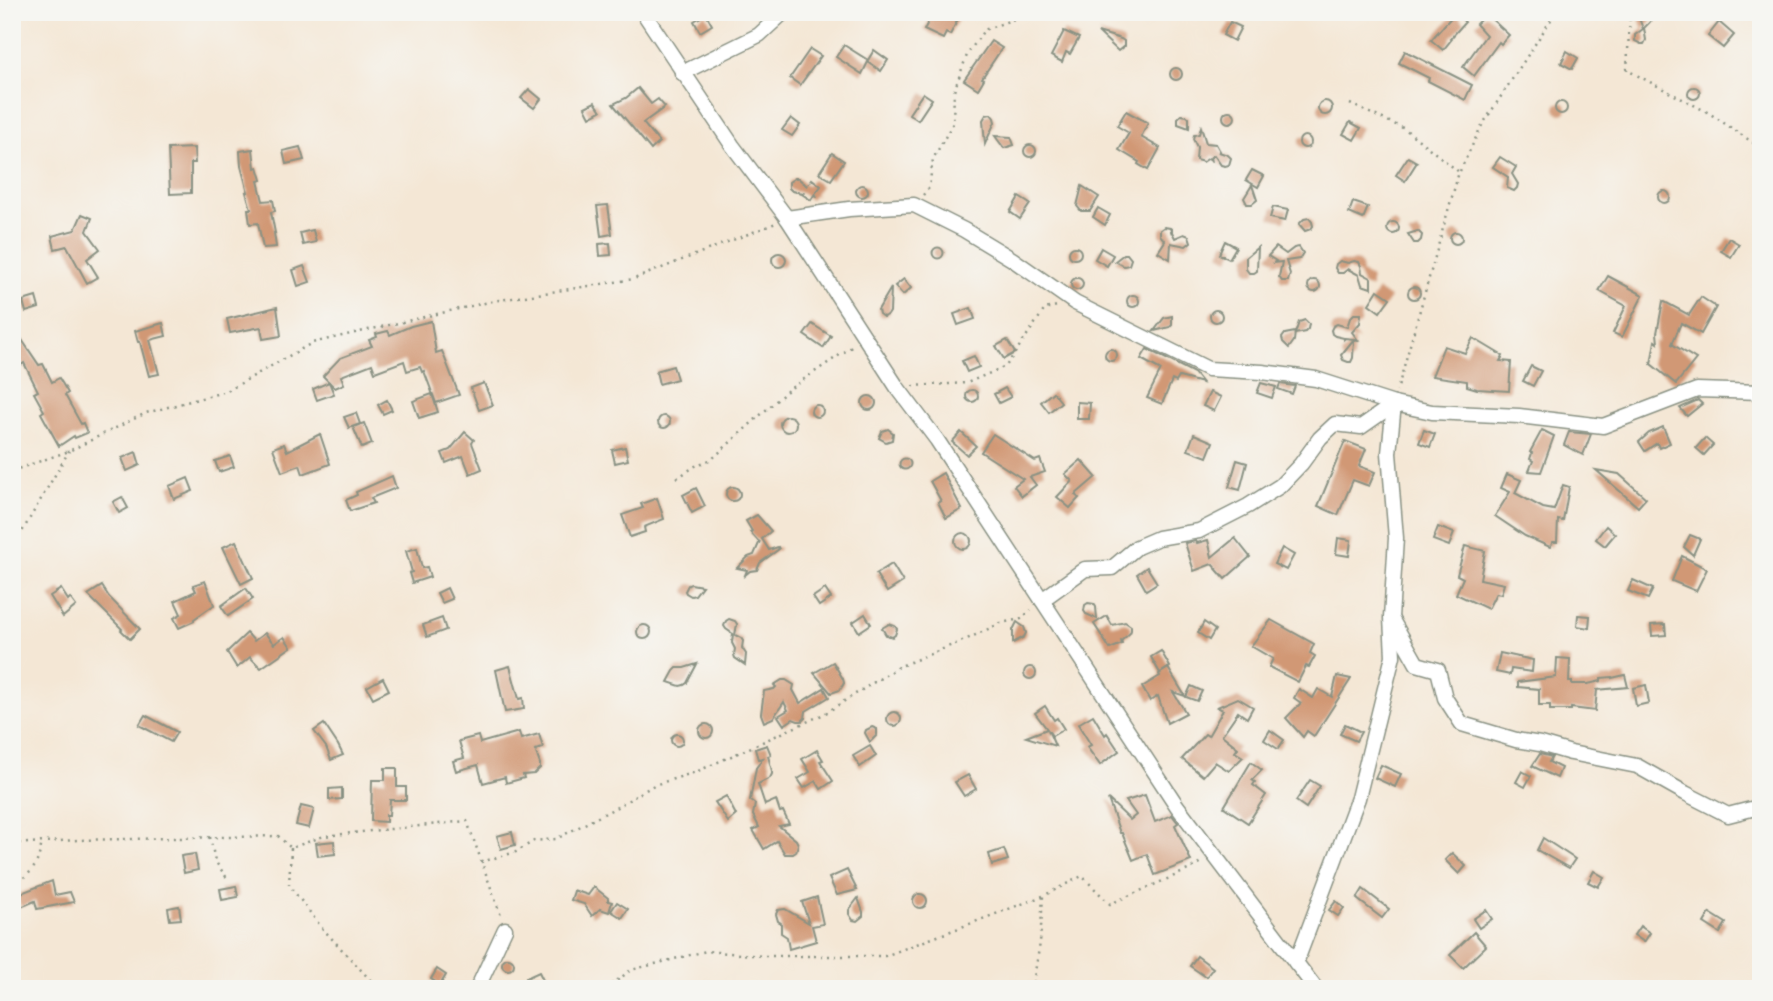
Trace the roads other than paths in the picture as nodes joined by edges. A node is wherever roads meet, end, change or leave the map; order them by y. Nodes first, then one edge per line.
1 (643, 12) edge
2 (784, 12) edge
3 (682, 73) junction
4 (787, 218) junction
5 (1761, 392) edge
6 (1394, 404) junction
7 (1042, 600) junction
8 (1391, 618) junction
9 (1758, 809) edge
10 (505, 929) road end
11 (1296, 963) junction
12 (477, 989) edge
13 (1316, 989) edge

1 - 3 street
2 - 3 street
3 - 4 street
4 - 6 street
4 - 7 street
5 - 6 street
6 - 7 street
6 - 8 street
7 - 11 street
8 - 9 street
8 - 11 street
10 - 12 street
11 - 13 street

